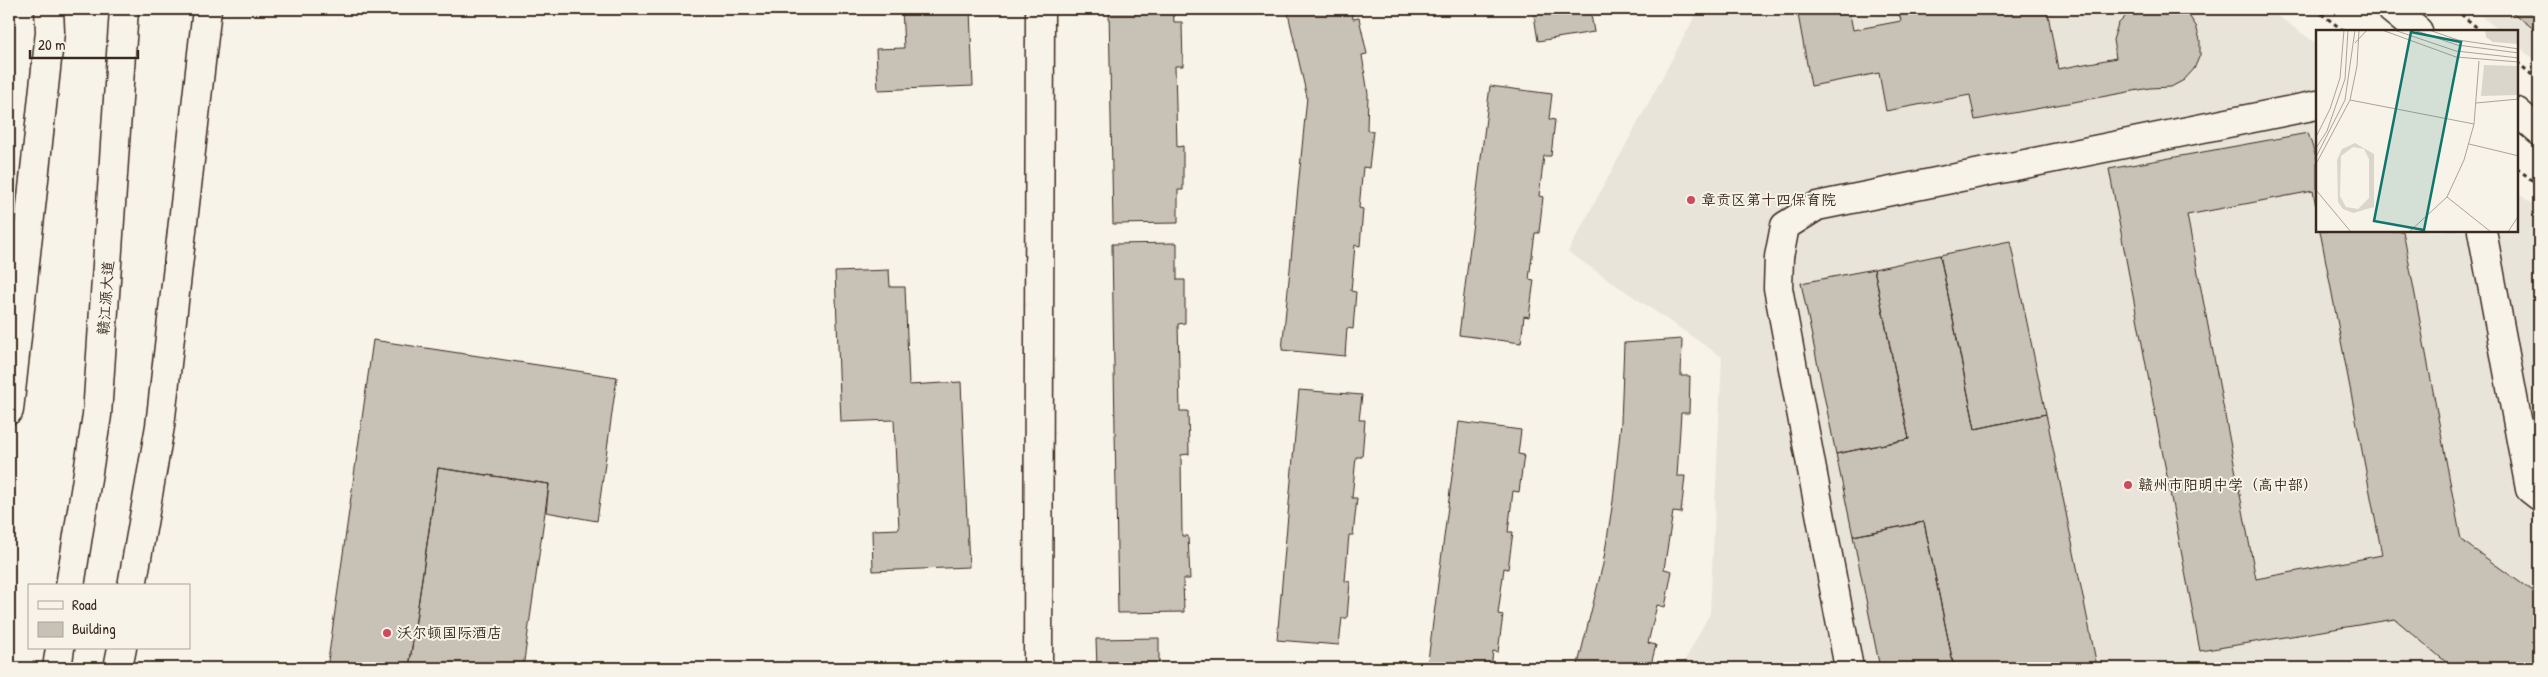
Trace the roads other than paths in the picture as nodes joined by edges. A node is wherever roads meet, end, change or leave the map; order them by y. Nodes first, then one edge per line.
1 (49, 9) edge
2 (124, 9) edge
3 (207, 9) edge
4 (1040, 9) edge
5 (2391, 9) edge
6 (2417, 30) edge
7 (2316, 105) edge
8 (2518, 113) edge
9 (2539, 131) edge
10 (2482, 232) edge
11 (9, 410) edge
12 (2539, 496) edge
13 (70, 584) edge
14 (132, 584) edge
15 (60, 650) edge
16 (122, 650) edge
17 (57, 668) edge
18 (118, 668) edge
19 (1038, 668) edge
20 (1849, 668) edge

1 - 11 street
2 - 13 street, 赣江源大道
3 - 14 street
4 - 19 street
5 - 6 street
7 - 20 street
8 - 9 street
10 - 12 street
15 - 17 street
16 - 18 street

